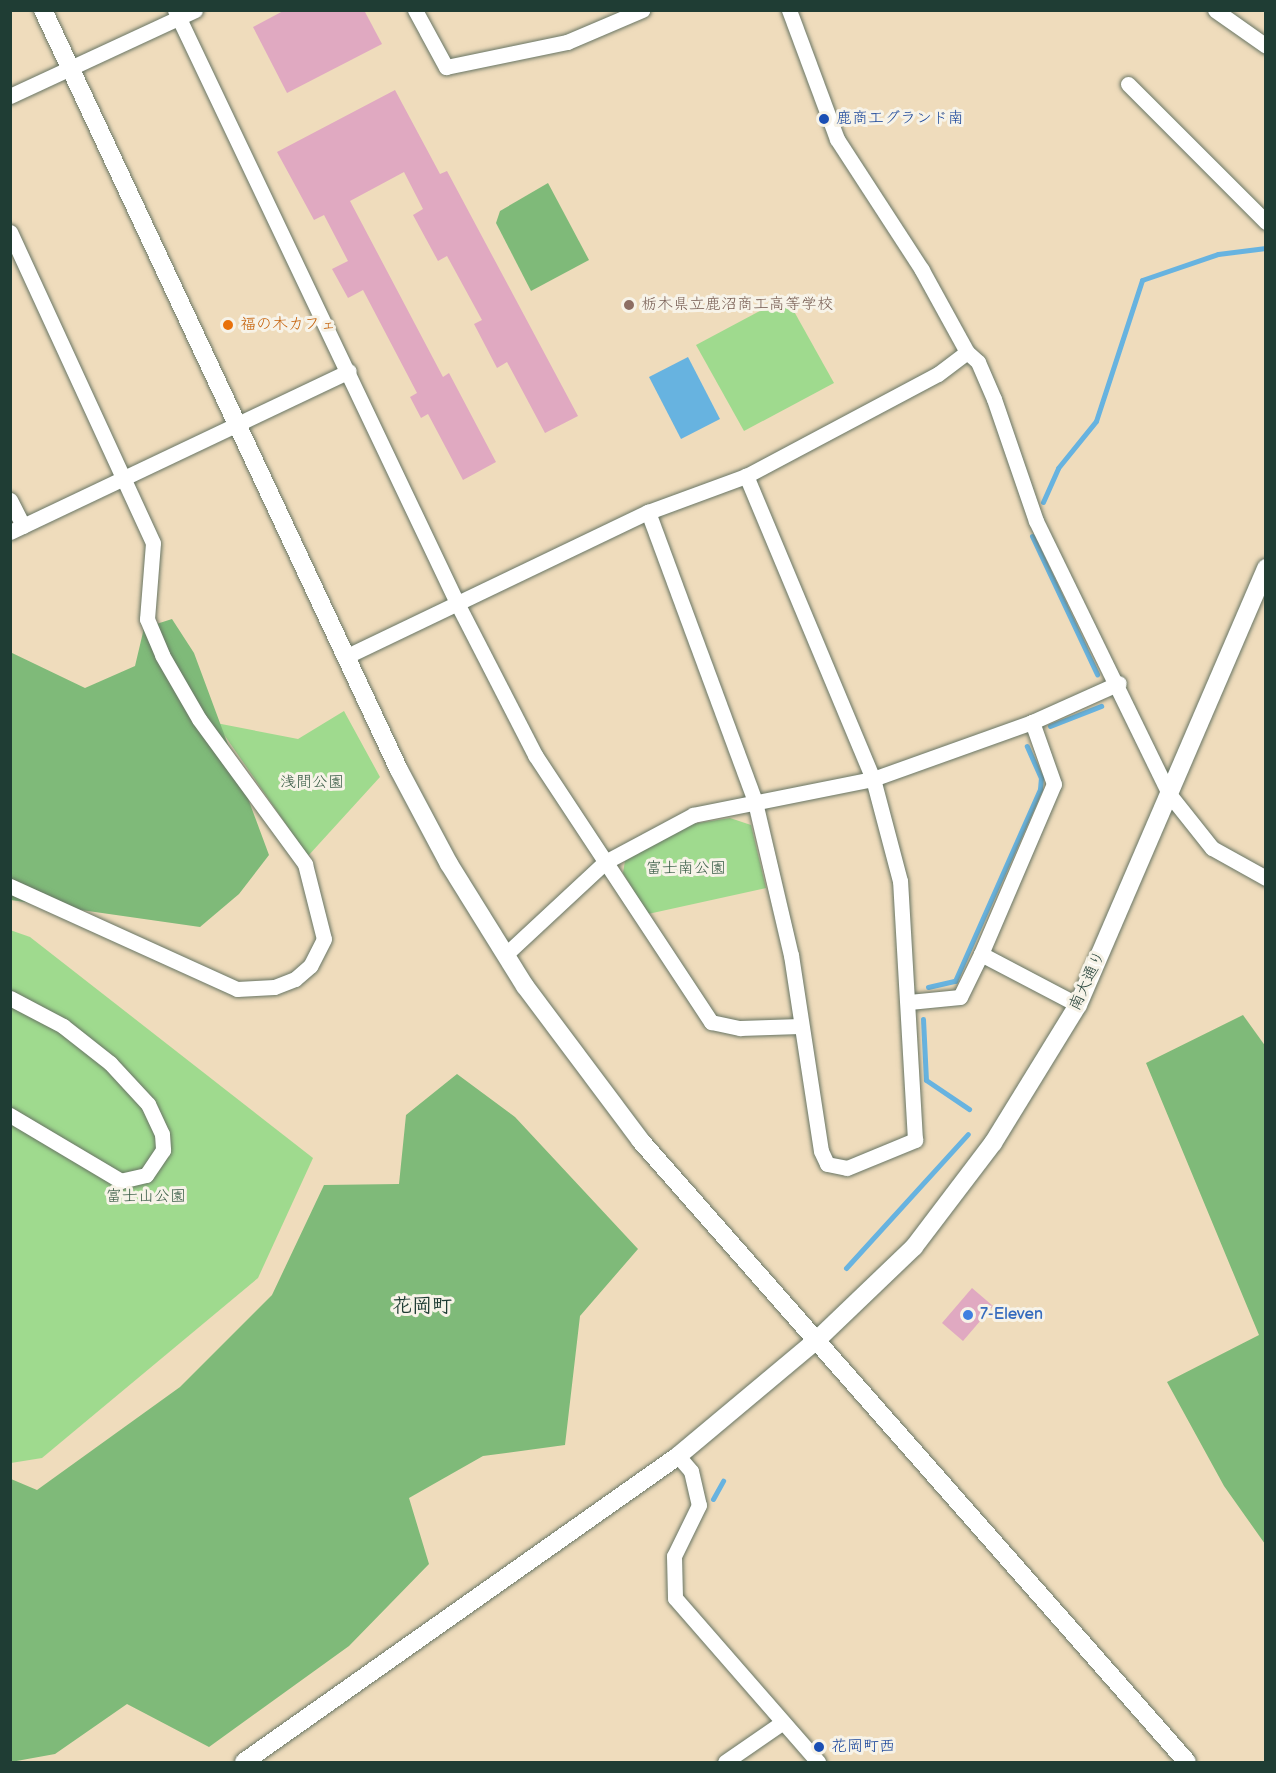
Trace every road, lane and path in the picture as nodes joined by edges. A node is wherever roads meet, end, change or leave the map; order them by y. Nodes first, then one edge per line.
1 (43, 10) edge
2 (195, 10) edge
3 (642, 10) edge
4 (789, 10) edge
5 (1215, 10) edge
6 (418, 12) edge
7 (177, 14) edge
8 (1266, 46) edge
9 (72, 70) junction
10 (1128, 84) dead end
11 (10, 96) edge
12 (1266, 222) edge
13 (10, 232) edge
14 (967, 352) junction
15 (349, 371) junction
16 (238, 424) junction
17 (746, 476) junction
18 (122, 478) junction
19 (10, 500) edge
20 (648, 512) junction
21 (16, 529) edge
22 (1266, 568) edge
23 (458, 605) junction
24 (345, 657) junction
25 (1119, 683) junction
26 (1032, 722) junction
27 (873, 779) junction
28 (1169, 794) junction
29 (755, 802) junction
30 (605, 862) junction
31 (1266, 878) edge
32 (10, 886) edge
33 (981, 954) junction
34 (505, 955) junction
35 (10, 998) edge
36 (909, 1002) junction
37 (1078, 1005) junction
38 (800, 1026) junction
39 (10, 1115) edge
40 (819, 1338) junction
41 (678, 1455) junction
42 (783, 1722) junction
43 (244, 1762) edge
44 (725, 1762) edge
45 (818, 1762) edge
46 (1187, 1762) edge

1 - 9 street
2 - 7 street
3 - 6 street
4 - 14 street
5 - 8 street
7 - 9 street
7 - 15 street
9 - 11 street
9 - 16 street
10 - 12 street
13 - 18 street
14 - 17 street
14 - 25 street
15 - 16 street
15 - 23 street
16 - 18 street
16 - 24 street
17 - 20 street
17 - 27 street
18 - 21 street
18 - 32 street
19 - 21 street
20 - 23 street
20 - 29 street
22 - 28 street, 南大通り
23 - 24 street
23 - 30 street
24 - 34 street
25 - 26 street
25 - 28 street
26 - 27 street
26 - 33 street
27 - 29 street
27 - 36 street
28 - 31 street
28 - 37 street, 南大通り
29 - 30 street
29 - 38 street
30 - 34 street
30 - 38 street
33 - 36 street
33 - 37 street
34 - 40 street
35 - 39 street
36 - 38 street
37 - 40 street, 南大通り
40 - 41 street, 南大通り
40 - 46 street
41 - 42 street
41 - 43 street, 南大通り
42 - 44 street
42 - 45 street

